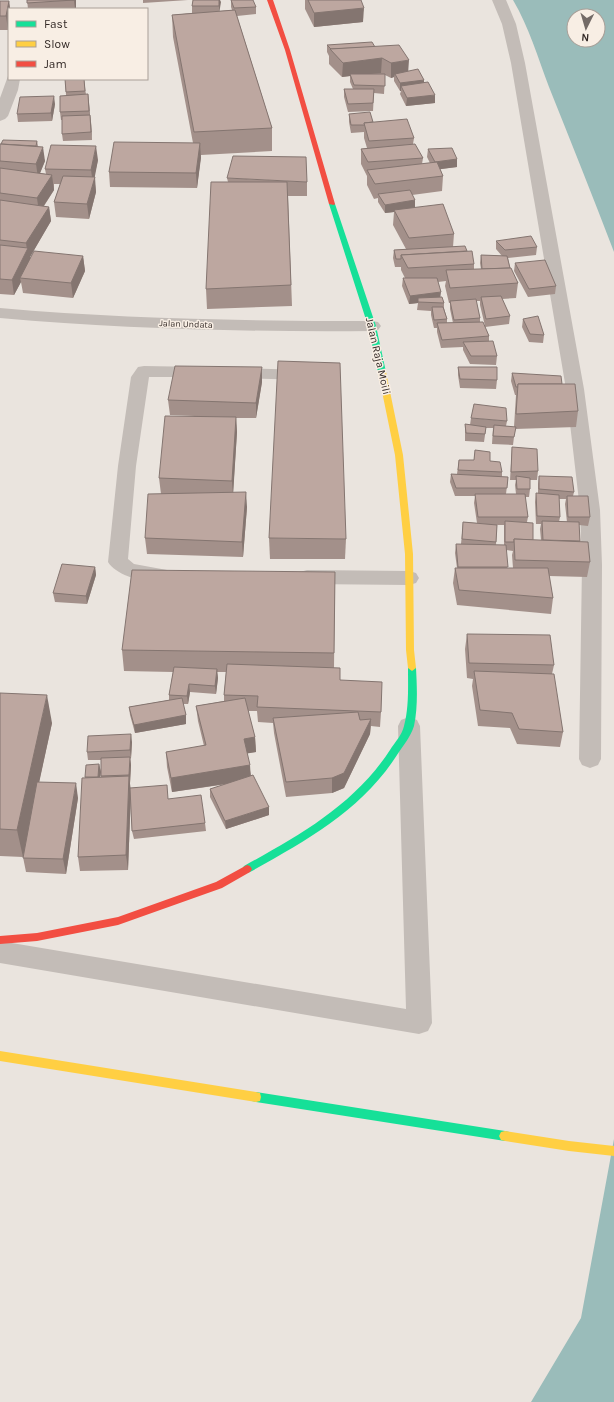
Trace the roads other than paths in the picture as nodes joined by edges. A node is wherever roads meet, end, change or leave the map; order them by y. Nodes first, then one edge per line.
1 (270, 0) edge
2 (499, 0) edge
3 (13, 80) edge
4 (0, 116) edge
5 (0, 313) edge
6 (372, 326) junction
7 (327, 375) edge
8 (177, 575) edge
9 (289, 576) edge
10 (409, 578) junction
11 (409, 726) junction
12 (590, 759) dead end
13 (0, 940) edge
14 (0, 952) edge
15 (0, 1056) edge
16 (614, 1151) edge

1 - 6 street, Jalan Raja Moili
2 - 12 street
3 - 4 street
5 - 6 street, Jalan Undata
6 - 10 street, Jalan Raja Moili
7 - 8 lane
9 - 10 lane
10 - 11 street, Jalan Raja Moili
11 - 13 street
11 - 14 street
15 - 16 street

